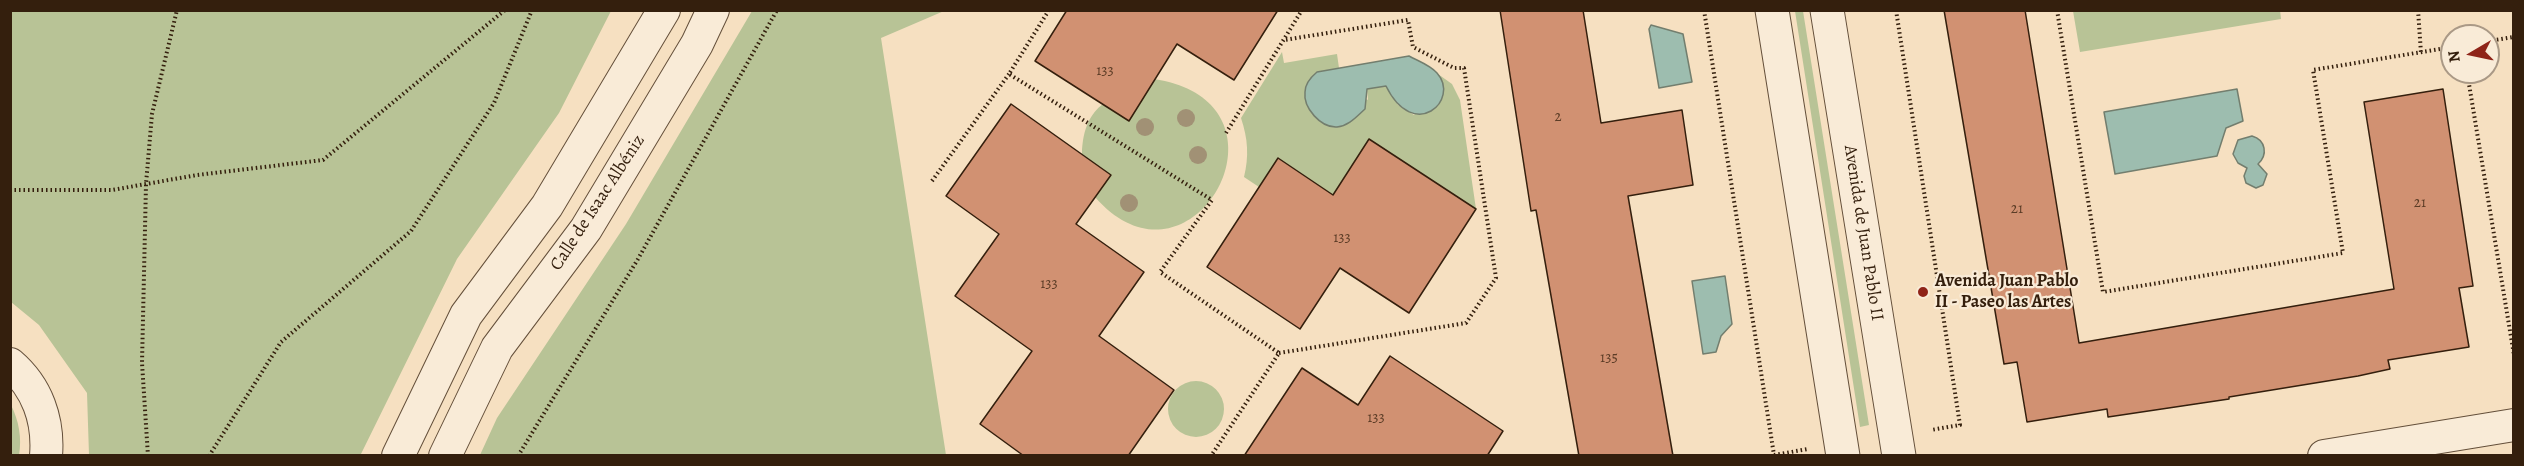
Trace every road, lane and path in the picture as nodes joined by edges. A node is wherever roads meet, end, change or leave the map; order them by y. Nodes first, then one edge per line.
1 (177, 10) edge
2 (505, 10) edge
3 (532, 10) edge
4 (664, 10) edge
5 (713, 10) edge
6 (777, 10) edge
7 (1049, 10) edge
8 (1302, 10) edge
9 (1704, 10) edge
10 (1773, 10) edge
11 (1827, 10) edge
12 (2057, 10) edge
13 (2418, 10) edge
14 (1284, 40) junction
15 (2440, 49) edge
16 (2421, 52) junction
17 (1009, 74) junction
18 (2469, 84) edge
19 (1226, 133) dead end
20 (932, 182) dead end
21 (146, 184) junction
22 (10, 190) edge
23 (1279, 352) junction
24 (2514, 356) edge
25 (10, 363) edge
26 (2514, 425) edge
27 (46, 456) edge
28 (148, 456) edge
29 (209, 456) edge
30 (398, 456) edge
31 (445, 456) edge
32 (518, 456) edge
33 (1211, 456) edge
34 (1774, 456) edge
35 (1844, 456) edge
36 (1899, 456) edge
37 (2324, 456) edge

1 - 21 path
2 - 21 path
3 - 29 path
4 - 30 street
5 - 31 street, Calle de Isaac Albéniz
6 - 32 path
7 - 17 path
8 - 14 path
9 - 34 path
10 - 35 street
11 - 36 street, Avenida de Juan Pablo II
12 - 16 path
13 - 16 path
14 - 19 path
14 - 23 path
15 - 16 path
17 - 20 path
17 - 23 path
18 - 24 path
21 - 22 path
21 - 28 path
23 - 33 path
25 - 27 street
26 - 37 street

